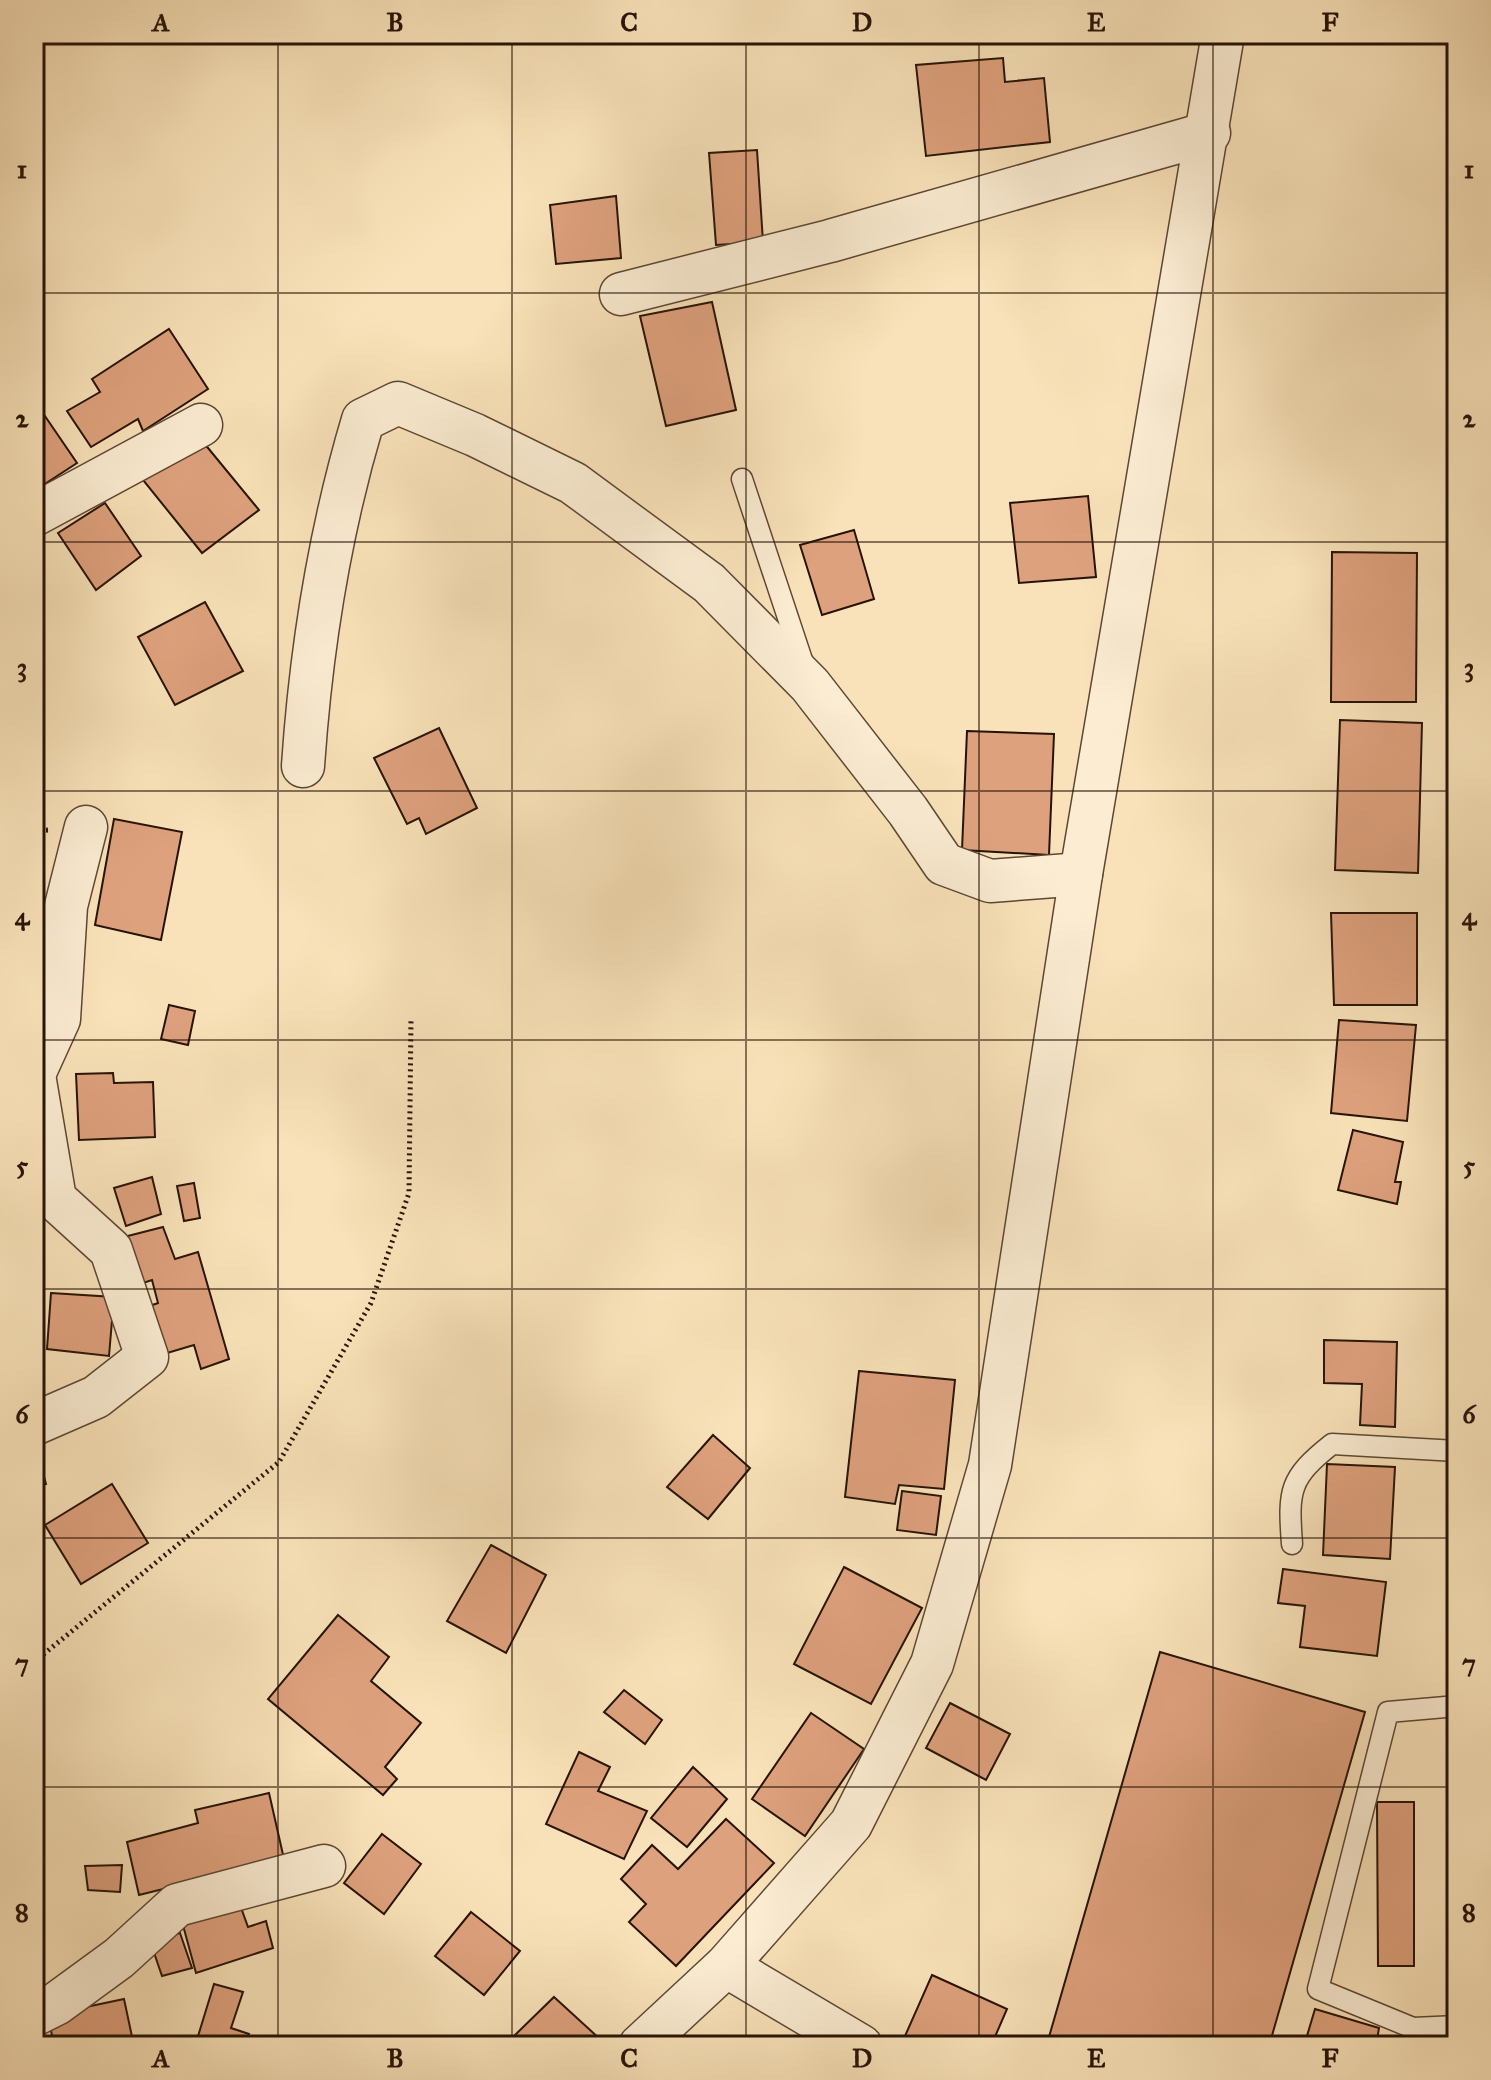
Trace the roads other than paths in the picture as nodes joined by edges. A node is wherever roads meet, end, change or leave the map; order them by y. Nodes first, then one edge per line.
1 (1223, 34) edge
2 (1209, 133) junction
3 (621, 294) dead end
4 (201, 425) dead end
5 (742, 479) dead end
6 (34, 515) edge
7 (810, 685) junction
8 (303, 766) dead end
9 (86, 827) dead end
10 (1081, 874) junction
11 (34, 1074) edge
12 (34, 1424) edge
13 (1457, 1451) edge
14 (1292, 1544) dead end
15 (1457, 1706) edge
16 (324, 1866) dead end
17 (726, 1966) junction
18 (34, 2015) edge
19 (1457, 2026) edge
20 (640, 2046) edge
21 (861, 2046) edge

1 - 2 street
2 - 3 street
2 - 10 street
4 - 6 street
5 - 7 lane
7 - 8 street
7 - 10 street
9 - 11 street
10 - 17 street
11 - 12 street
13 - 14 lane
15 - 19 lane
16 - 18 street
17 - 20 street
17 - 21 street

